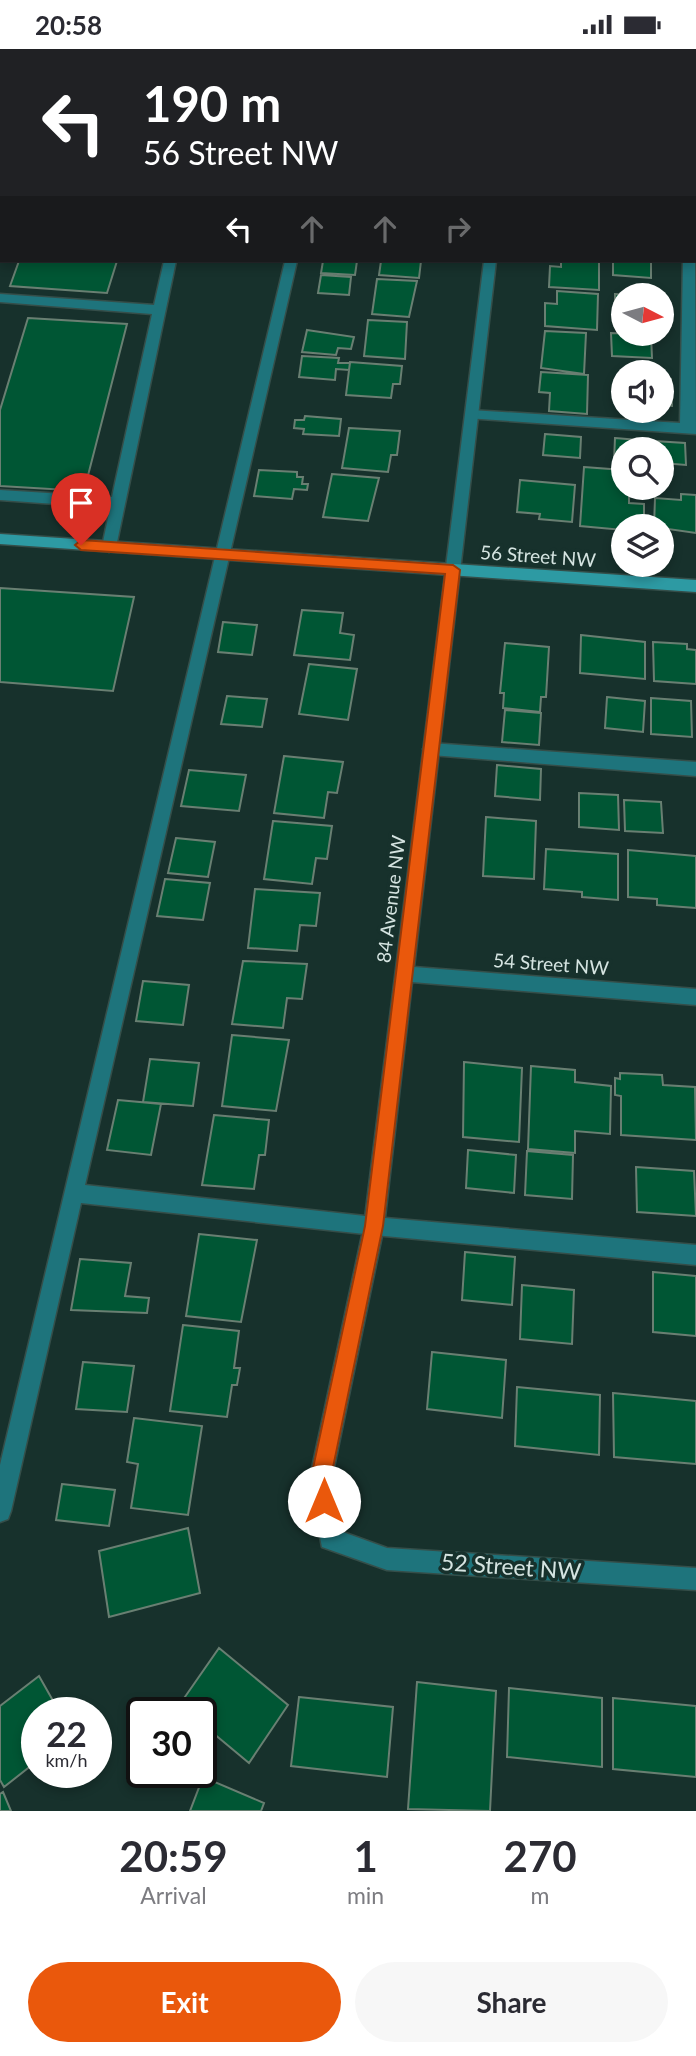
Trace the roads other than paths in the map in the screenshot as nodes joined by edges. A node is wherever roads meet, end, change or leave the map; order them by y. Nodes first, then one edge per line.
1 (170, 263) edge
2 (291, 263) edge
3 (490, 263) edge
4 (689, 263) edge
5 (3, 298) edge
6 (159, 310) junction
7 (0, 314) edge
8 (471, 415) junction
9 (692, 428) edge
10 (0, 495) edge
11 (118, 503) junction
12 (0, 539) edge
13 (108, 547) junction
14 (224, 555) junction
15 (453, 570) junction
16 (696, 586) edge
17 (431, 749) junction
18 (696, 769) edge
19 (403, 974) junction
20 (696, 996) edge
21 (73, 1193) junction
22 (374, 1226) junction
23 (696, 1255) edge
24 (0, 1511) edge
25 (330, 1539) joint
26 (696, 1579) edge

1 - 6 street
2 - 14 street
3 - 8 street, 84 Avenue NW
4 - 9 street
5 - 6 street
5 - 7 street
6 - 11 street
8 - 9 street
8 - 15 street, 84 Avenue NW
10 - 11 street
11 - 13 street
12 - 13 street, 56 Street NW
13 - 14 street, 56 Street NW
14 - 15 street, 56 Street NW
14 - 21 street
15 - 16 street, 56 Street NW
15 - 17 street, 84 Avenue NW
17 - 18 street
17 - 19 street, 84 Avenue NW
19 - 20 street, 54 Street NW
19 - 22 street, 84 Avenue NW
21 - 22 street
21 - 24 street
22 - 23 street
22 - 25 street, 84 Avenue NW
25 - 26 street, 52 Street NW

